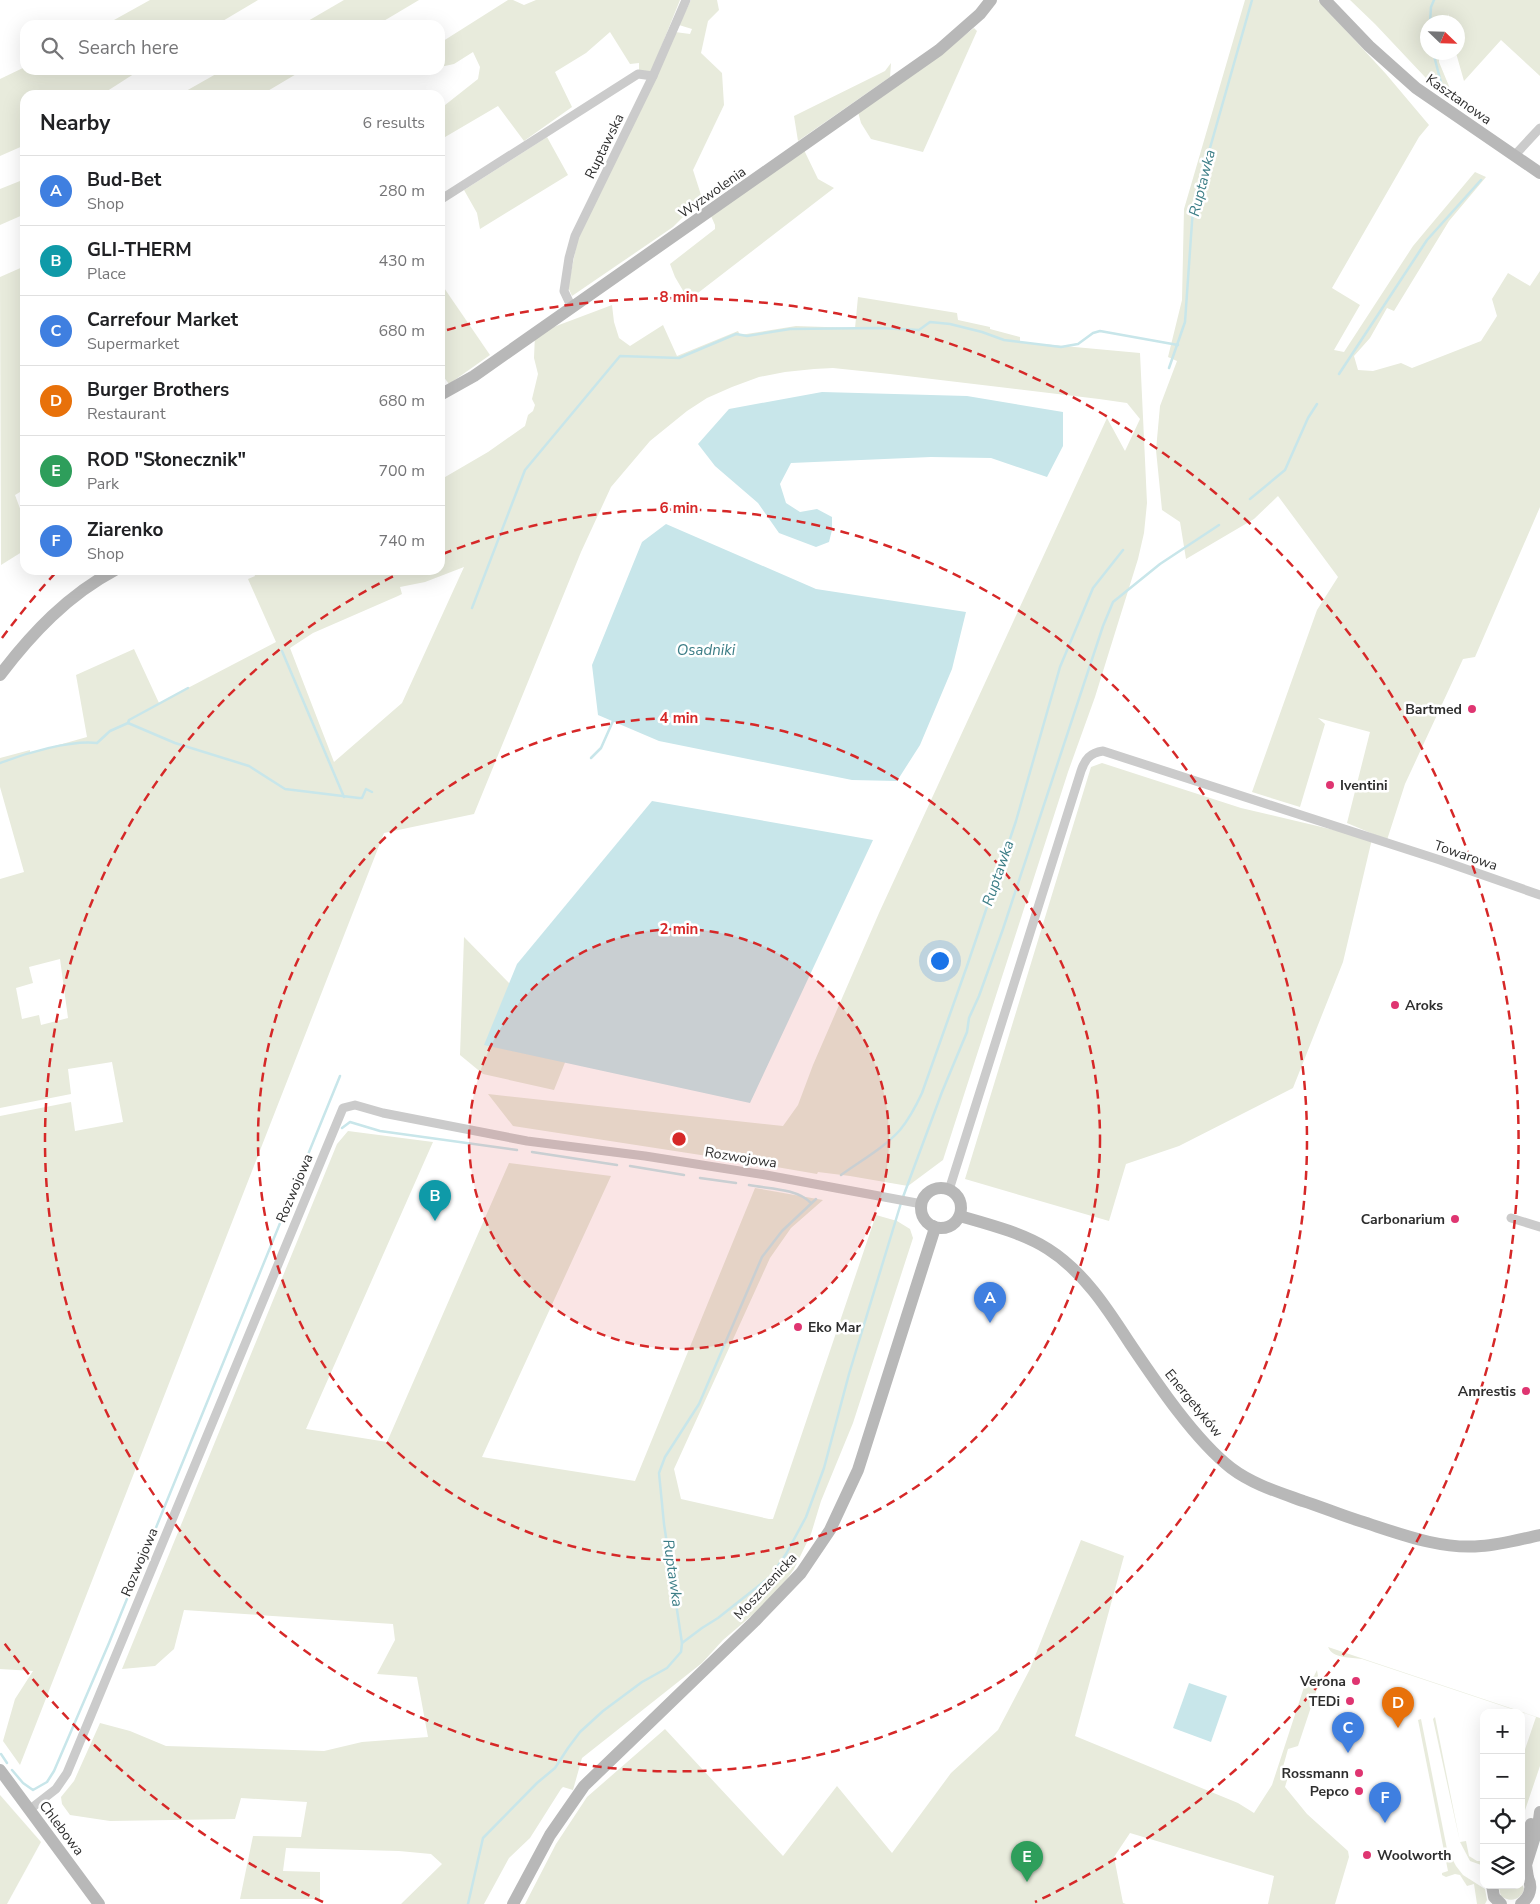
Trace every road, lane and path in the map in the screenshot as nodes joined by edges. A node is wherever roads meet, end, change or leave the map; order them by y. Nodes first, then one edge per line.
1 (686, 0) edge
2 (991, 0) edge
3 (1325, 0) edge
4 (653, 76) junction
5 (1540, 128) edge
6 (1514, 156) junction
7 (1540, 174) edge
8 (445, 197) edge
9 (572, 308) junction
10 (445, 392) edge
11 (106, 575) edge
12 (2, 669) edge
13 (1540, 896) edge
14 (949, 1190) junction
15 (916, 1203) junction
16 (960, 1216) junction
17 (1511, 1218) dead end
18 (933, 1226) junction
19 (1540, 1227) edge
20 (1540, 1535) edge
21 (0, 1770) edge
22 (29, 1810) junction
23 (1540, 1813) edge
24 (1523, 1844) edge
25 (1526, 1877) edge
26 (1492, 1889) edge
27 (1540, 1893) edge
28 (1498, 1903) edge
29 (99, 1904) edge
30 (513, 1904) edge
31 (1522, 1904) edge

1 - 4 street, Ruptawska
2 - 9 street, Wyzwolenia
3 - 6 street, Kasztanowa
4 - 8 street
4 - 9 street, Ruptawska
5 - 6 street
6 - 7 street, Kasztanowa
9 - 10 street, Wyzwolenia
11 - 12 street
13 - 14 street, Towarowa
14 - 15 street
14 - 16 street
15 - 18 street
15 - 22 street, Rozwojowa
16 - 18 street
16 - 20 street, Energetyków
17 - 19 street
18 - 30 street, Moszczenicka
21 - 22 street, Chlebowa
22 - 29 street, Chlebowa
23 - 24 street
23 - 25 street
25 - 27 street
25 - 31 street
26 - 28 street

